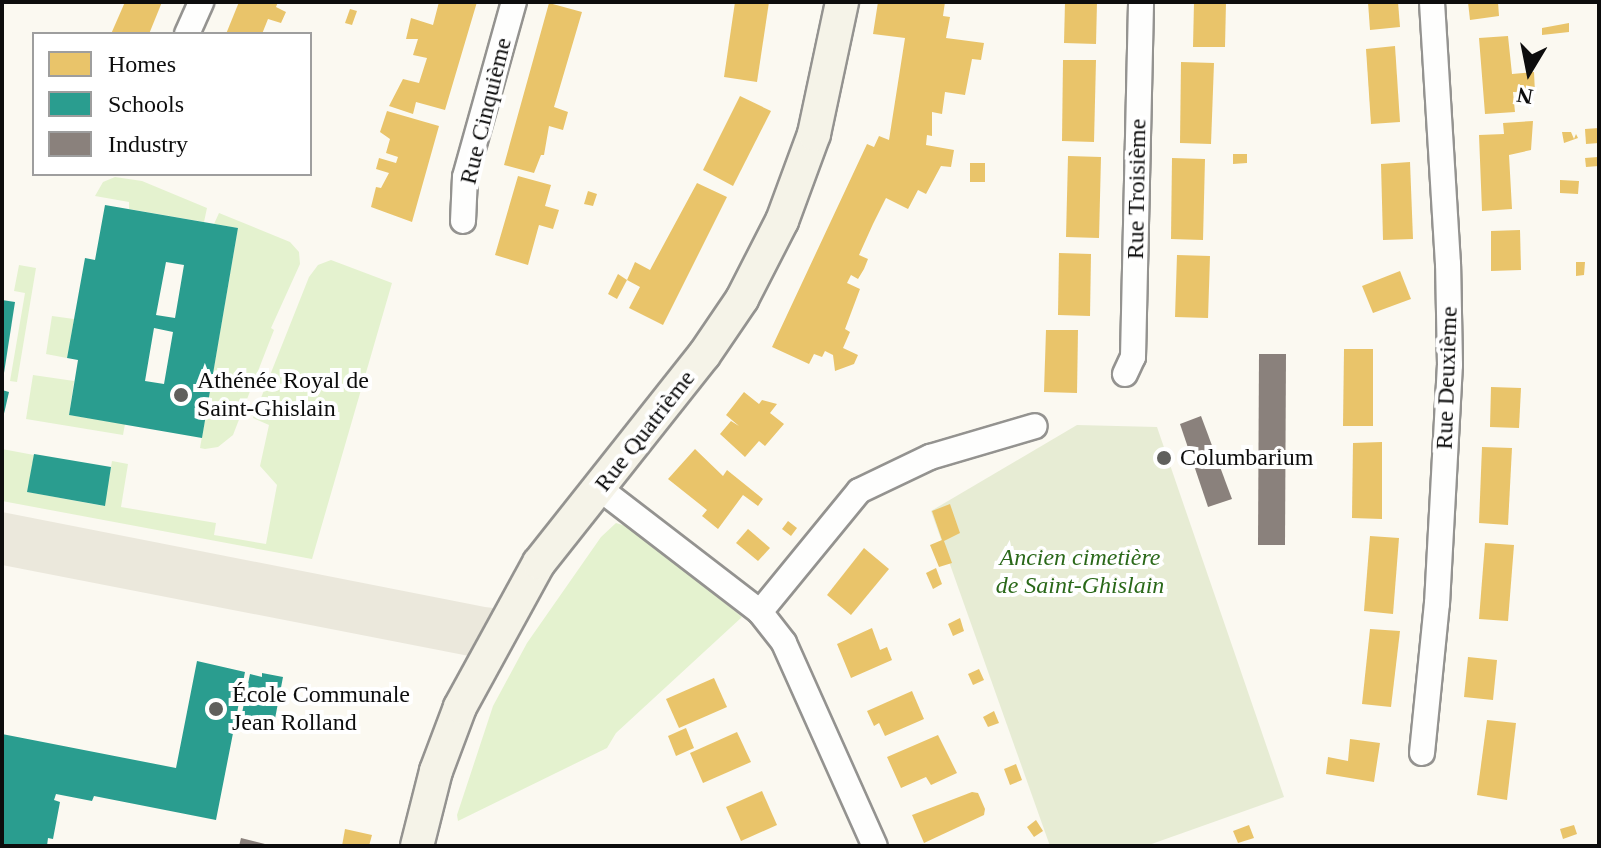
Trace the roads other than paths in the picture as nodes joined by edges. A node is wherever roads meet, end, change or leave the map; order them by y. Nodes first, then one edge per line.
1 (201, 2) edge
2 (514, 2) edge
3 (842, 2) edge
4 (1141, 2) edge
5 (1432, 2) edge
6 (188, 32) edge
7 (463, 221) dead end
8 (1125, 374) dead end
9 (1035, 426) dead end
10 (599, 488) junction
11 (760, 612) junction
12 (1422, 753) dead end
13 (417, 846) edge
14 (875, 846) edge

1 - 6 street
2 - 7 street, Rue Cinquième
3 - 10 street, Rue Quatrième
4 - 8 street, Rue Troisième
5 - 12 street, Rue Deuxième
9 - 11 street
10 - 11 street
10 - 13 street, Rue Quatrième
11 - 14 street

